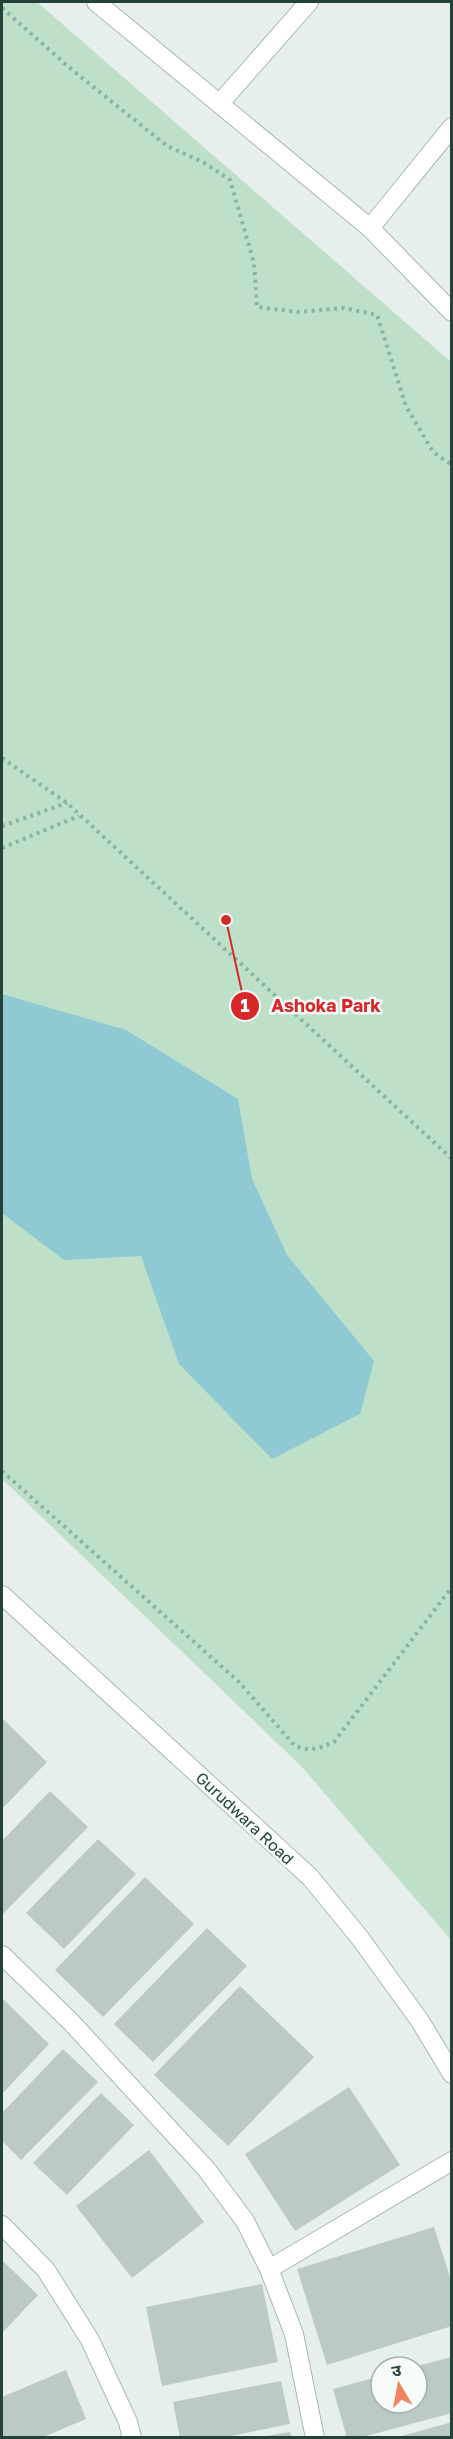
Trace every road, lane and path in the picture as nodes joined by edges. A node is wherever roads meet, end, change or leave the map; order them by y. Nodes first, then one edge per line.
1 (96, 2) edge
2 (309, 2) edge
3 (2, 8) edge
4 (220, 103) junction
5 (452, 128) edge
6 (370, 228) junction
7 (452, 312) edge
8 (452, 465) edge
9 (2, 758) edge
10 (67, 803) junction
11 (79, 816) junction
12 (2, 826) edge
13 (2, 848) edge
14 (452, 1159) edge
15 (2, 1472) edge
16 (452, 1587) edge
17 (2, 1595) edge
18 (2, 1955) edge
19 (452, 2074) edge
20 (452, 2161) edge
21 (2, 2225) edge
22 (269, 2269) junction
23 (132, 2438) edge
24 (315, 2438) edge

1 - 4 street
2 - 4 street
3 - 8 path
4 - 6 street
5 - 6 street
6 - 7 street
9 - 10 path
10 - 11 path
10 - 12 path
11 - 13 path
11 - 14 path
15 - 16 path
17 - 19 street, Gurudwara Road
18 - 22 street
20 - 22 street
21 - 23 street
22 - 24 street

